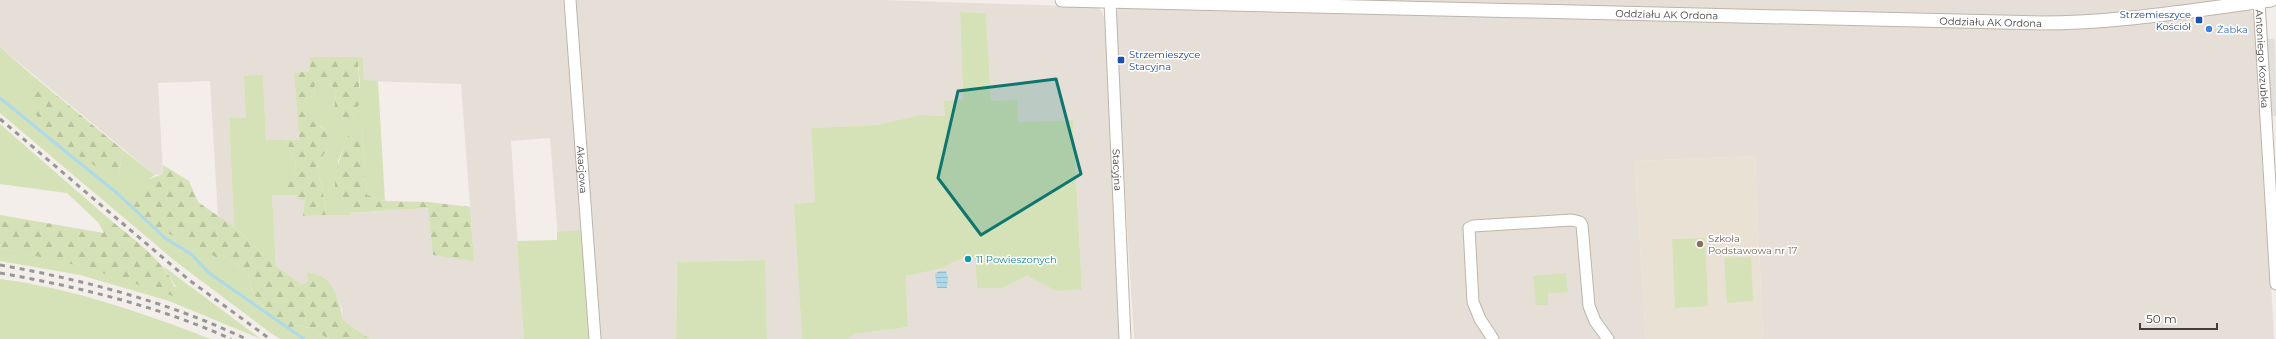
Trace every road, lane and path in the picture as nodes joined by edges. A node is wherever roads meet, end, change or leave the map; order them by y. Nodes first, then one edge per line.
1 (570, 0) edge
2 (1062, 0) edge
3 (1110, 1) edge
4 (2265, 1) edge
5 (2272, 127) edge
6 (2276, 284) edge
7 (596, 339) edge
8 (1125, 339) edge
9 (1493, 339) edge
10 (1608, 339) edge

1 - 7 street, Akacjowa
2 - 3 street, Oddziału AK Ordona
3 - 4 street, Oddziału AK Ordona
3 - 8 street, Stacyjna
4 - 5 street, Antoniego Kozubka
5 - 6 street, Antoniego Kozubka
9 - 10 street

